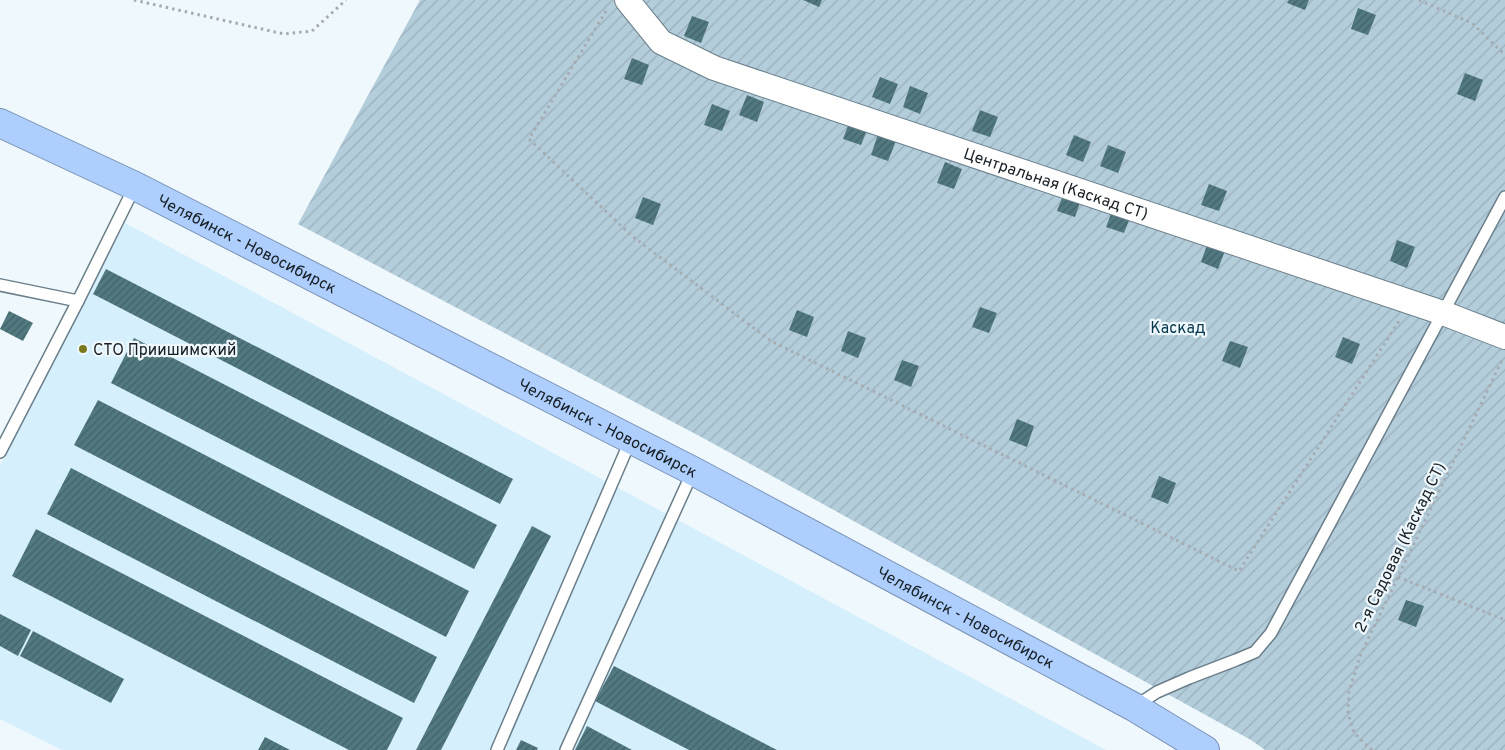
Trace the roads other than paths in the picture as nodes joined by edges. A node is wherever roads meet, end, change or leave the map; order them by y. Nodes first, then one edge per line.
1 (618, 4) edge
2 (0, 123) edge
3 (135, 186) junction
4 (1505, 197) edge
5 (0, 285) edge
6 (78, 301) junction
7 (1443, 313) junction
8 (1505, 337) edge
9 (631, 439) junction
10 (0, 452) edge
11 (693, 470) junction
12 (1134, 707) junction
13 (1195, 748) edge
14 (497, 750) edge
15 (566, 750) edge

1 - 7 street, Центральная (Каскад СТ)
2 - 3 highway, Челябинск - Новосибирск
3 - 6 lane
3 - 9 highway, Челябинск - Новосибирск
4 - 7 lane
5 - 6 lane
6 - 10 lane
7 - 8 street, Центральная (Каскад СТ)
7 - 12 lane
9 - 11 highway, Челябинск - Новосибирск
9 - 14 lane
11 - 12 highway, Челябинск - Новосибирск
11 - 15 lane
12 - 13 highway, Челябинск - Новосибирск

